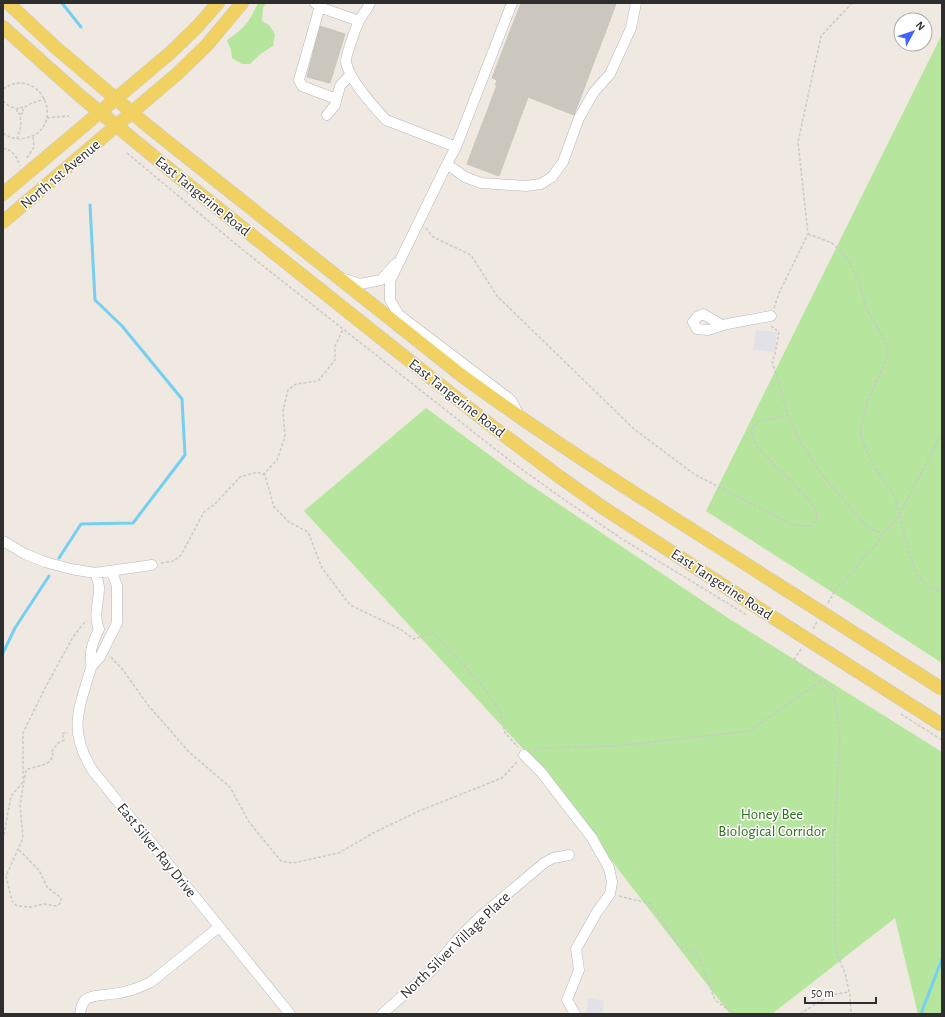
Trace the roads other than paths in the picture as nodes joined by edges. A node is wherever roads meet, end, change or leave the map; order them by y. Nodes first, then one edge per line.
1 (8, 3) edge
2 (218, 3) edge
3 (242, 3) edge
4 (370, 3) edge
5 (512, 3) edge
6 (636, 3) edge
7 (317, 5) edge
8 (359, 21) junction
9 (3, 28) edge
10 (350, 75) junction
11 (116, 99) junction
12 (336, 100) junction
13 (101, 113) junction
14 (133, 113) junction
15 (327, 115) dead end
16 (117, 126) junction
17 (456, 147) junction
18 (447, 164) junction
19 (3, 194) edge
20 (3, 222) edge
21 (402, 256) junction
22 (336, 276) junction
23 (771, 316) road end
24 (722, 325) dead end
25 (520, 417) junction
26 (3, 542) edge
27 (152, 565) road end
28 (112, 572) junction
29 (95, 573) junction
30 (92, 666) junction
31 (942, 689) edge
32 (942, 725) edge
33 (524, 755) road end
34 (569, 855) dead end
35 (219, 926) junction
36 (388, 1012) edge
37 (80, 1014) edge
38 (290, 1014) edge
39 (575, 1014) edge

1 - 11 main road, East Tangerine Road
2 - 11 main road, North 1st Avenue
3 - 14 main road, North 1st Avenue
4 - 8 street
5 - 17 street
6 - 18 street
7 - 8 street
7 - 12 street
8 - 10 street
9 - 13 main road, East Tangerine Road
10 - 12 street
10 - 17 street
11 - 13 main road, North 1st Avenue
11 - 14 main road, East Tangerine Road
12 - 15 street
13 - 16 main road, East Tangerine Road
13 - 19 main road, North 1st Avenue
14 - 16 main road, North 1st Avenue
14 - 22 main road, East Tangerine Road
16 - 20 main road, North 1st Avenue
16 - 32 main road, East Tangerine Road, bridge
17 - 18 street
18 - 21 street
21 - 22 street
21 - 25 street
22 - 25 main road, East Tangerine Road
23 - 24 street
25 - 31 main road, East Tangerine Road, bridge
26 - 29 street
27 - 28 street
28 - 29 street
28 - 30 street, East Silver Ray Drive
29 - 30 street, East Silver Ray Drive
30 - 35 street, East Silver Ray Drive
33 - 39 street
34 - 36 street, North Silver Village Place
35 - 37 street
35 - 38 street, East Silver Ray Drive

